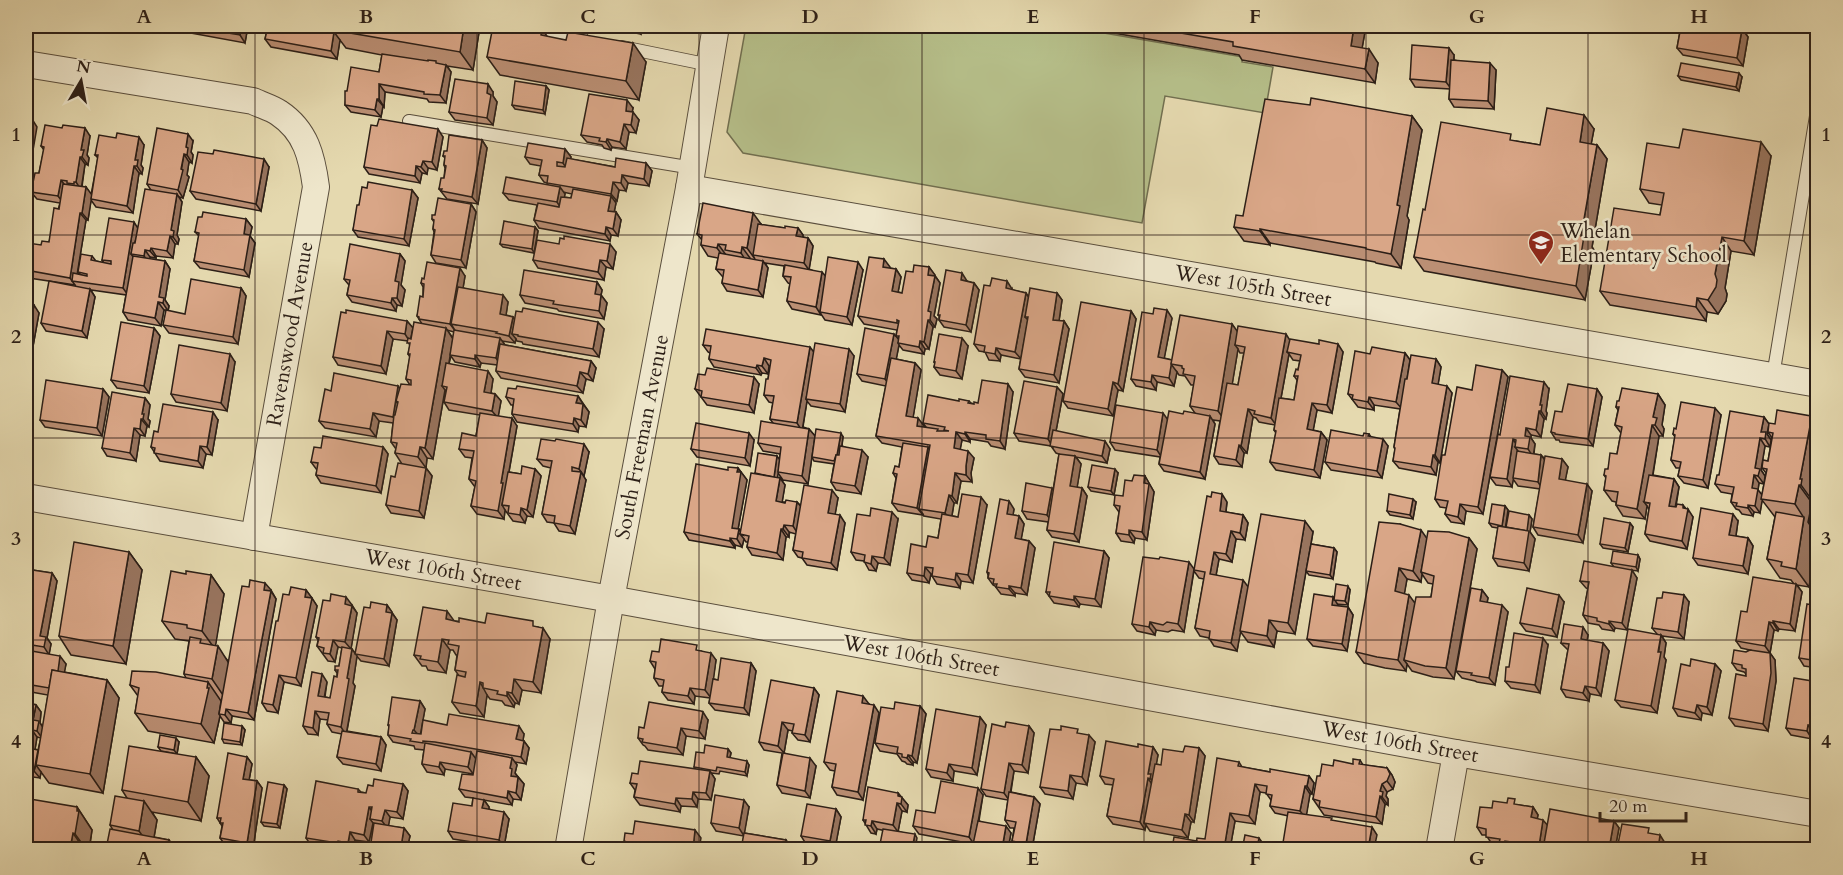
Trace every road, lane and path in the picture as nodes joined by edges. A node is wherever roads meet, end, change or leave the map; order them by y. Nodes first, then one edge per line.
1 (525, 26) edge
2 (716, 26) edge
3 (590, 40) edge
4 (612, 44) edge
5 (26, 64) edge
6 (710, 65) junction
7 (1818, 104) edge
8 (409, 121) dead end
9 (691, 178) junction
10 (1773, 376) junction
11 (1818, 384) edge
12 (26, 497) edge
13 (254, 537) junction
14 (611, 599) junction
15 (1456, 753) junction
16 (1818, 814) edge
17 (568, 849) edge
18 (1439, 849) edge

1 - 3 lane
2 - 6 street, South Freeman Avenue
4 - 6 lane
5 - 13 street, Ravenswood Avenue
6 - 9 street, South Freeman Avenue
7 - 10 lane
8 - 9 lane
9 - 10 street, West 105th Street
9 - 14 street, South Freeman Avenue
10 - 11 street, West 105th Street
12 - 13 street, West 106th Street
13 - 14 street, West 106th Street
14 - 15 street, West 106th Street
14 - 17 street, South Freeman Avenue
15 - 16 street, West 106th Street
15 - 18 street

